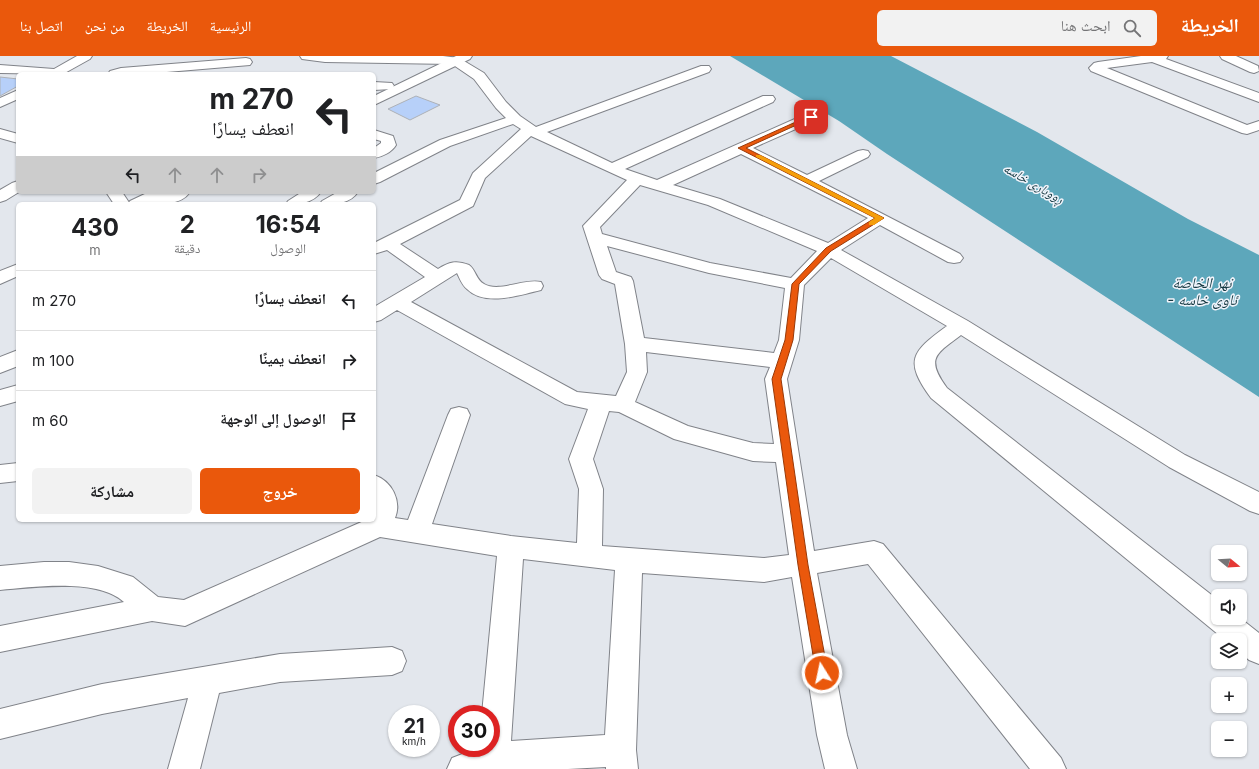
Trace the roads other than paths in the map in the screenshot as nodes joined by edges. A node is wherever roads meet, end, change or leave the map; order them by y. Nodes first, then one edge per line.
1 (86, 56) edge
2 (306, 56) edge
3 (1226, 56) edge
4 (345, 57) edge
5 (1154, 57) edge
6 (29, 59) dead end
7 (449, 59) edge
8 (247, 64) edge
9 (5, 69) edge
10 (705, 69) dead end
11 (1257, 70) edge
12 (42, 72) edge
13 (57, 72) edge
14 (121, 72) edge
15 (413, 77) junction
16 (380, 86) edge
17 (16, 95) edge
18 (1259, 98) edge
19 (768, 99) dead end
20 (376, 100) edge
21 (0, 103) edge
22 (811, 117) dead end
23 (515, 119) junction
24 (1259, 125) edge
25 (532, 131) junction
26 (376, 135) edge
27 (741, 148) junction
28 (376, 153) edge
29 (863, 154) dead end
30 (612, 169) junction
31 (376, 178) edge
32 (637, 179) junction
33 (808, 181) junction
34 (659, 186) junction
35 (16, 187) edge
36 (158, 194) edge
37 (178, 194) edge
38 (310, 194) edge
39 (346, 194) edge
40 (0, 197) edge
41 (140, 202) edge
42 (161, 202) edge
43 (297, 202) edge
44 (332, 202) edge
45 (880, 218) junction
46 (596, 238) junction
47 (381, 246) edge
48 (829, 250) junction
49 (954, 258) dead end
50 (16, 259) edge
51 (0, 266) edge
52 (16, 271) edge
53 (437, 277) junction
54 (0, 278) edge
55 (796, 284) junction
56 (534, 286) dead end
57 (397, 302) junction
58 (376, 315) edge
59 (961, 326) junction
60 (635, 344) junction
61 (16, 358) edge
62 (781, 361) junction
63 (0, 366) edge
64 (16, 394) edge
65 (0, 398) edge
66 (612, 404) junction
67 (459, 415) dead end
68 (787, 454) junction
69 (16, 472) edge
70 (0, 474) edge
71 (376, 486) edge
72 (1259, 504) edge
73 (378, 526) junction
74 (416, 532) junction
75 (511, 547) junction
76 (589, 556) junction
77 (629, 561) junction
78 (803, 565) junction
79 (0, 578) edge
80 (152, 609) junction
81 (1211, 612) edge
82 (1227, 625) edge
83 (0, 639) edge
84 (1259, 650) edge
85 (392, 661) dead end
86 (208, 680) junction
87 (0, 724) edge
88 (494, 758) junction
89 (621, 760) edge
90 (184, 769) edge
91 (463, 769) edge
92 (841, 769) edge
93 (1050, 769) edge

1 - 13 street
2 - 4 street
3 - 11 street
4 - 7 street
5 - 18 street
5 - 24 street
6 - 9 street
7 - 15 street
7 - 23 street
8 - 14 street
9 - 12 street
10 - 25 street
15 - 16 street
15 - 20 street
17 - 21 street
19 - 30 street
22 - 27 street
23 - 25 street
23 - 31 street
25 - 30 street
25 - 47 street
26 - 28 street
27 - 33 street
27 - 34 street
29 - 33 street
30 - 32 street
32 - 34 street
32 - 46 street
33 - 45 street
34 - 48 street
35 - 40 street
36 - 41 street
37 - 42 street
38 - 43 street
39 - 44 street
45 - 48 street
45 - 49 street
46 - 55 street
46 - 60 street
47 - 53 street
48 - 55 street
48 - 59 street
50 - 51 street
52 - 54 street
53 - 56 street
53 - 57 street
55 - 62 street
57 - 58 street
57 - 66 street
59 - 72 street
59 - 81 street
60 - 62 street
60 - 66 street
61 - 63 street
62 - 68 street
64 - 65 street
66 - 68 street
66 - 76 street
67 - 74 street
68 - 78 street
69 - 70 street
71 - 73 street
73 - 74 street
73 - 80 street
74 - 75 street
75 - 76 street
75 - 88 street
76 - 77 street
77 - 78 street
77 - 89 street
78 - 92 street
78 - 93 street
79 - 80 street
80 - 83 street
82 - 84 street
85 - 86 street
86 - 87 street
86 - 90 street
88 - 89 street
88 - 91 street

